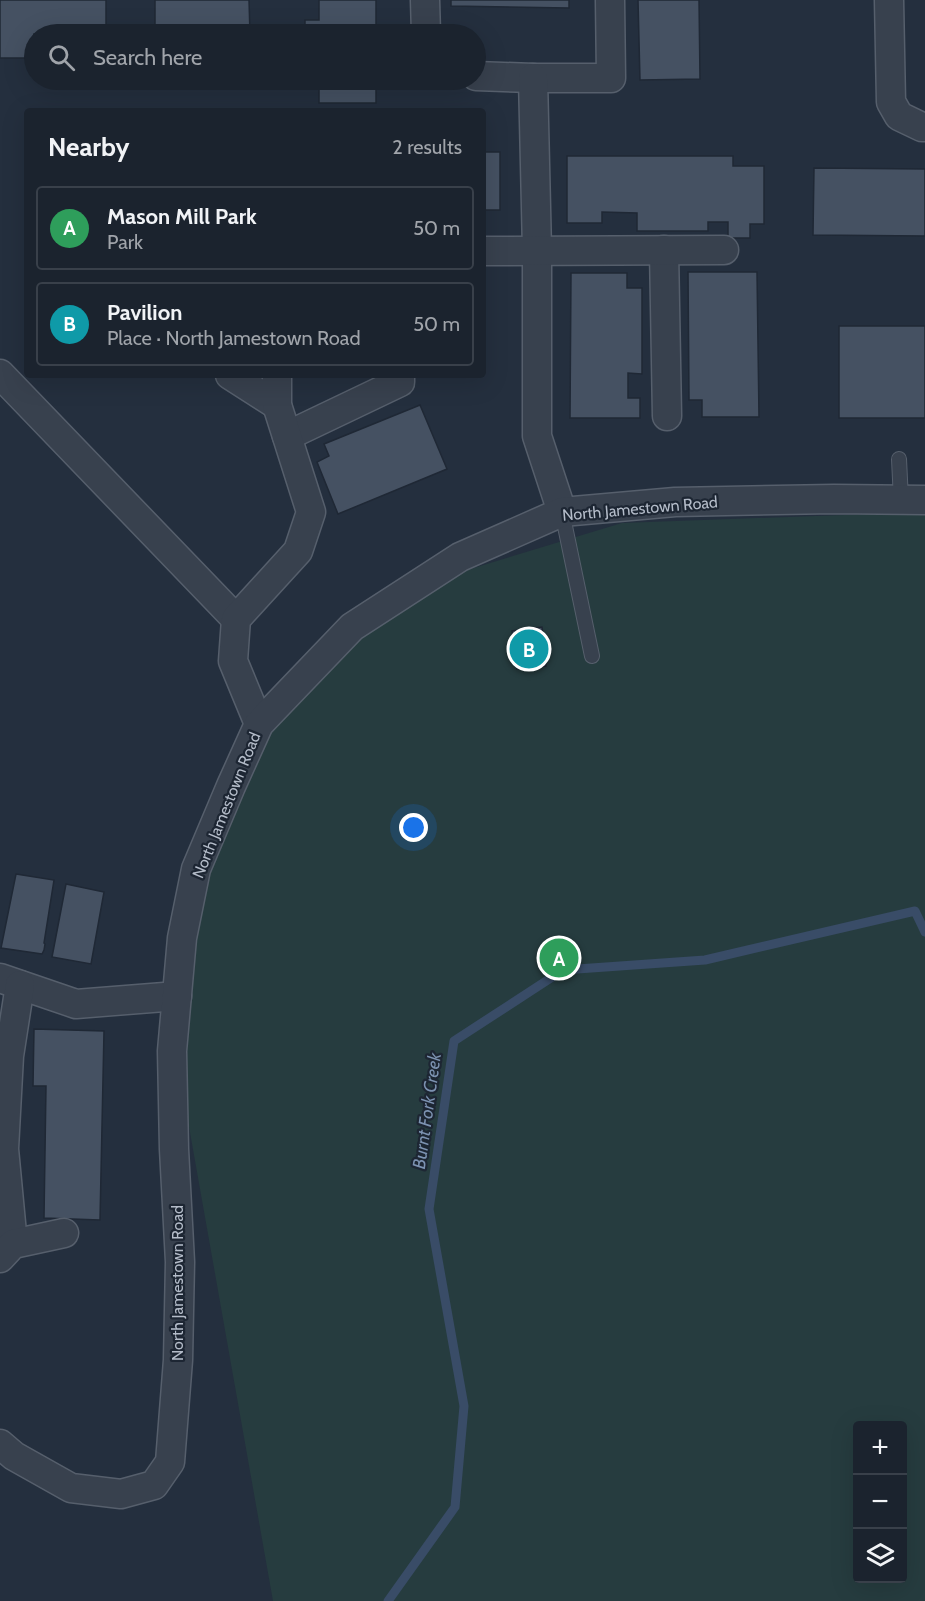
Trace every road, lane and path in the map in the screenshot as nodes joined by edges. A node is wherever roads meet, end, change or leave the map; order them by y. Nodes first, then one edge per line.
1 (425, 0) edge
2 (610, 0) edge
3 (889, 0) edge
4 (426, 24) edge
5 (486, 76) edge
6 (533, 78) junction
7 (925, 127) edge
8 (486, 250) edge
9 (537, 250) junction
10 (664, 250) junction
11 (724, 250) dead end
12 (0, 374) edge
13 (235, 378) edge
14 (277, 378) edge
15 (400, 378) edge
16 (277, 405) junction
17 (667, 416) dead end
18 (287, 436) junction
19 (899, 459) dead end
20 (913, 500) edge
21 (562, 512) junction
22 (236, 618) junction
23 (592, 656) dead end
24 (259, 724) junction
25 (10, 981) edge
26 (177, 996) junction
27 (2, 1148) edge
28 (64, 1233) dead end
29 (7, 1251) edge
30 (0, 1444) edge

1 - 4 street
2 - 6 street
3 - 7 street
5 - 6 street
6 - 9 street
8 - 9 street
9 - 10 street
9 - 21 street
10 - 11 street
10 - 17 street
12 - 22 street
13 - 16 street
14 - 16 street
15 - 18 street
16 - 18 street
18 - 22 street
19 - 20 lane
20 - 21 street, North Jamestown Road
21 - 23 lane
21 - 24 street, North Jamestown Road
22 - 24 street
24 - 26 street, North Jamestown Road
25 - 26 street
25 - 27 street
26 - 30 street, North Jamestown Road
27 - 29 street
28 - 29 street

